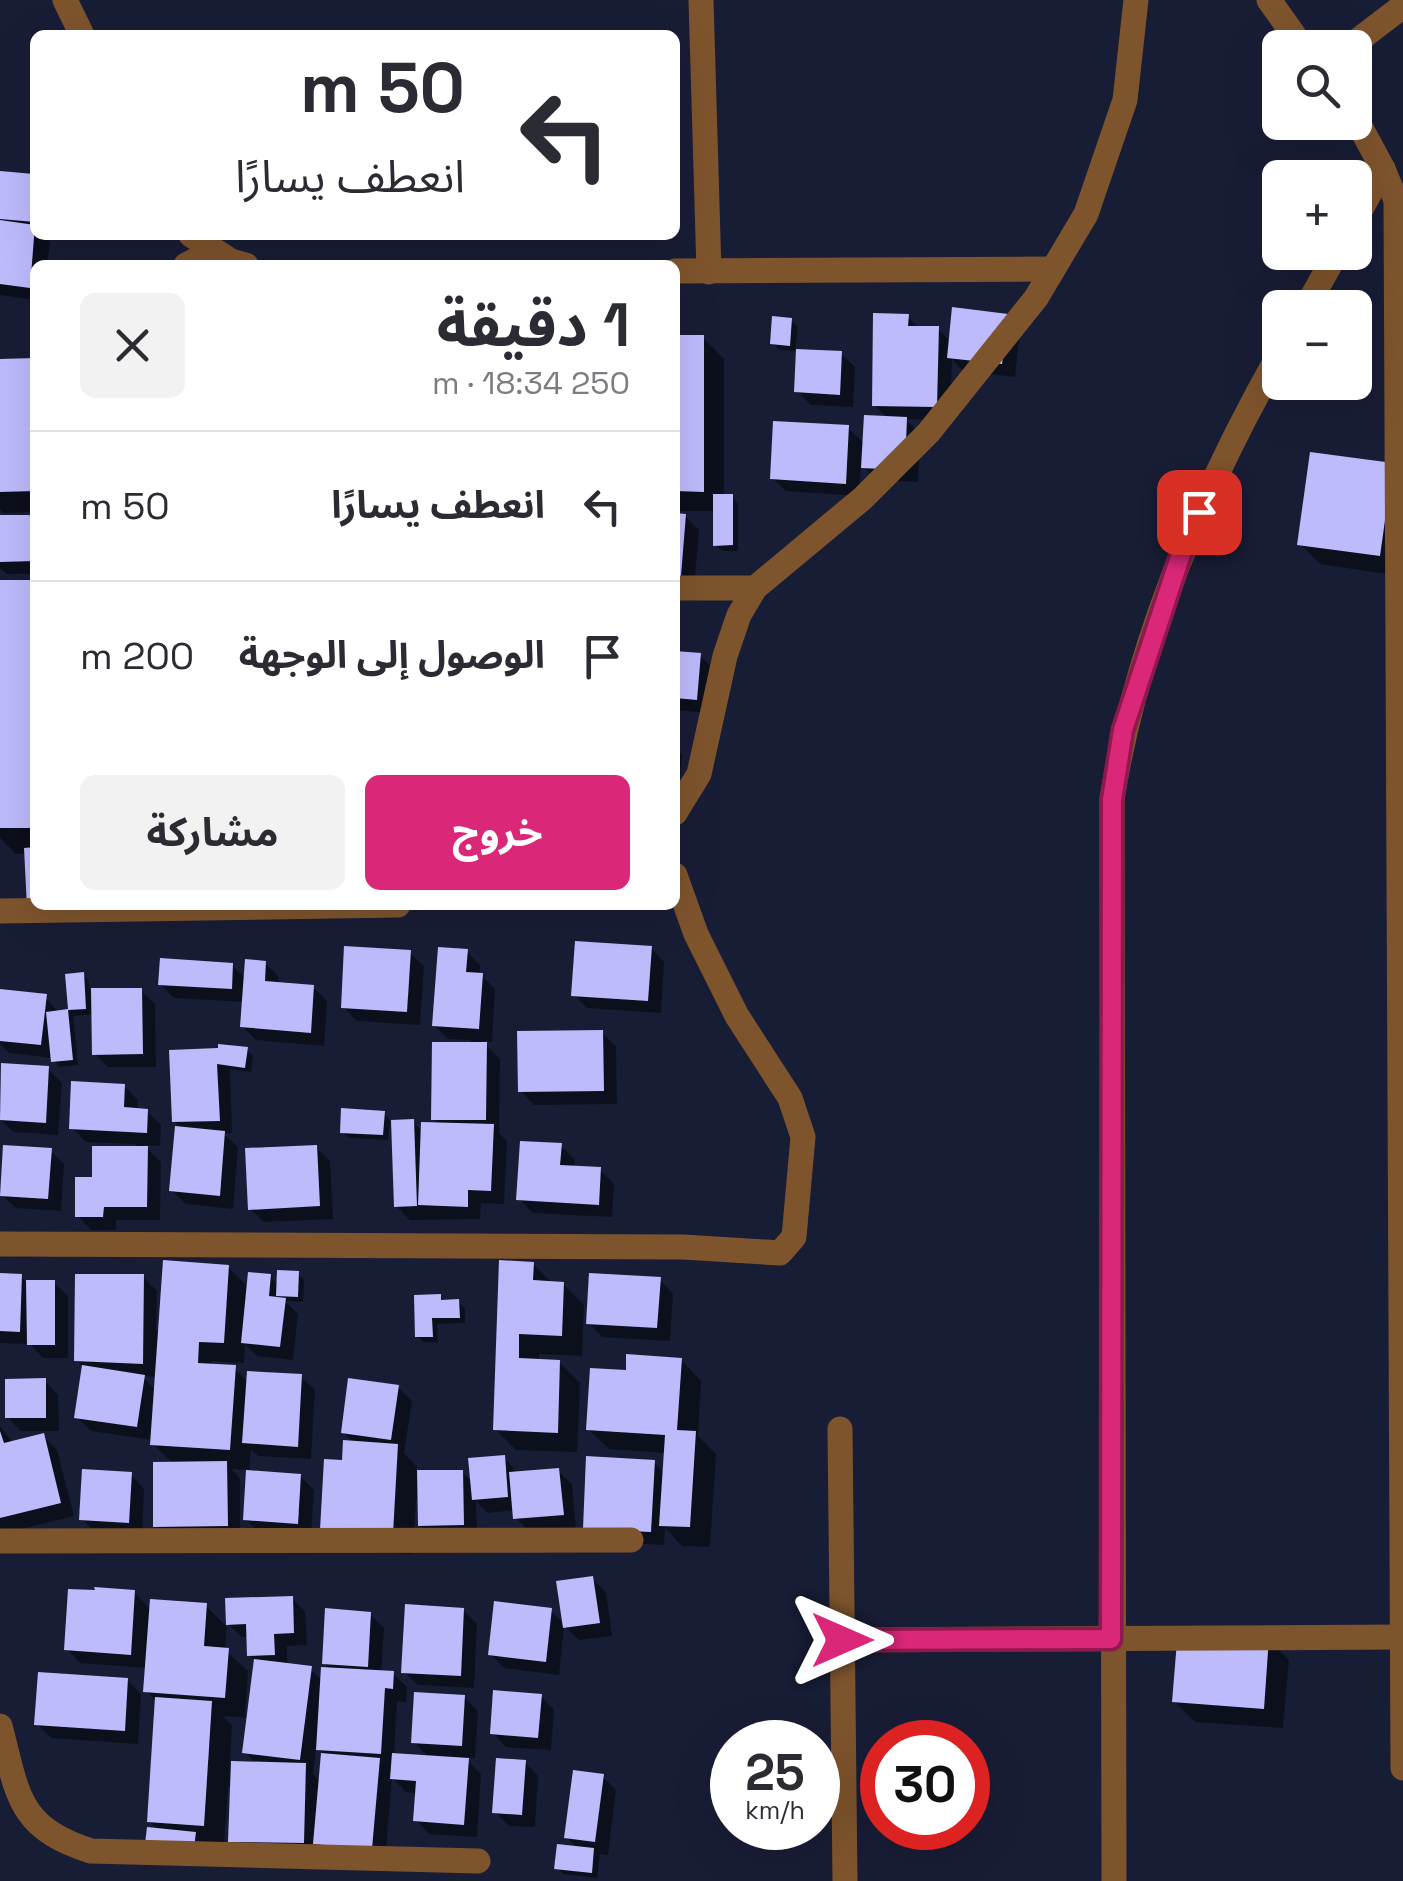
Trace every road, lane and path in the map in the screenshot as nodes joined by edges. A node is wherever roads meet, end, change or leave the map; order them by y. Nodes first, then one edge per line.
1 (65, 0) edge
2 (701, 0) edge
3 (1136, 0) edge
4 (1269, 0) edge
5 (1403, 6) edge
6 (80, 30) edge
7 (1291, 30) edge
8 (1372, 30) edge
9 (1367, 140) edge
10 (1383, 170) junction
11 (1372, 190) edge
12 (1400, 209) edge
13 (198, 240) edge
14 (214, 251) junction
15 (196, 260) edge
16 (228, 260) edge
17 (1054, 269) junction
18 (680, 272) edge
19 (709, 272) junction
20 (1262, 389) edge
21 (680, 588) edge
22 (754, 588) junction
23 (680, 805) edge
24 (680, 889) edge
25 (66, 910) edge
26 (0, 911) edge
27 (1402, 1195) edge
28 (0, 1244) edge
29 (840, 1430) dead end
30 (630, 1540) dead end
31 (0, 1542) edge
32 (1402, 1637) edge
33 (1111, 1639) junction
34 (842, 1640) junction
35 (0, 1726) edge
36 (1403, 1768) edge
37 (478, 1861) dead end
38 (844, 1881) edge
39 (1114, 1881) edge

1 - 6 street
2 - 19 street
3 - 17 street
4 - 7 street
5 - 8 street
9 - 10 street
10 - 11 street
10 - 12 street
12 - 27 street
13 - 14 street
14 - 15 street
14 - 16 street
17 - 19 street
17 - 22 street
18 - 19 street
20 - 33 street
21 - 22 street
22 - 23 street
24 - 28 street
25 - 26 street
27 - 32 street
29 - 34 street
30 - 31 street
32 - 33 street
32 - 36 street
33 - 34 street
33 - 39 street
34 - 38 street
35 - 37 street

